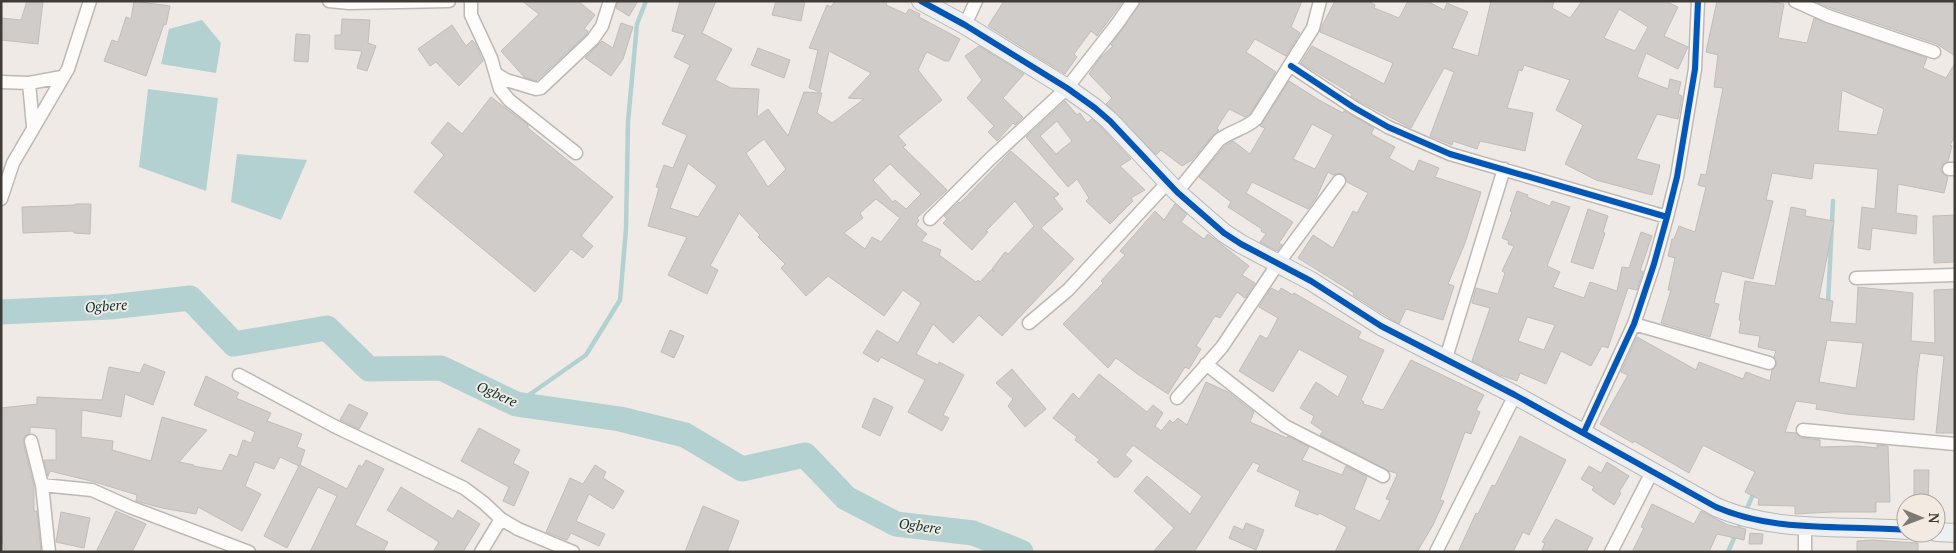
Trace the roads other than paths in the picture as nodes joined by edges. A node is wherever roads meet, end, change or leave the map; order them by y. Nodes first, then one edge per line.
1 (90, 1) edge
2 (329, 1) edge
3 (449, 1) edge
4 (471, 1) edge
5 (610, 1) edge
6 (921, 1) edge
7 (976, 1) edge
8 (1133, 1) edge
9 (1320, 1) edge
10 (1698, 1) edge
11 (1795, 1) edge
12 (965, 25) junction
13 (1934, 52) dead end
14 (1291, 66) junction
15 (496, 74) junction
16 (62, 77) junction
17 (1, 82) edge
18 (30, 83) junction
19 (1067, 88) junction
20 (33, 126) junction
21 (576, 152) dead end
22 (1504, 169) junction
23 (1339, 181) dead end
24 (1172, 187) junction
25 (1, 199) edge
26 (1667, 216) junction
27 (930, 219) dead end
28 (1277, 265) junction
29 (1955, 275) edge
30 (1856, 278) dead end
31 (1029, 323) dead end
32 (1634, 324) junction
33 (1446, 358) junction
34 (1769, 363) dead end
35 (1206, 364) junction
36 (238, 375) dead end
37 (1515, 395) junction
38 (1177, 398) dead end
39 (1803, 430) dead end
40 (1584, 432) junction
41 (31, 441) dead end
42 (1955, 444) edge
43 (1652, 472) junction
44 (1383, 476) dead end
45 (42, 485) junction
46 (501, 519) junction
47 (1806, 525) junction
48 (1896, 530) edge
49 (51, 551) edge
50 (250, 552) edge
51 (481, 552) edge
52 (574, 552) edge
53 (1436, 552) edge
54 (1611, 552) edge
55 (1805, 552) edge

1 - 16 street
2 - 3 street
4 - 15 street
5 - 15 street
6 - 12 street
7 - 12 street
8 - 19 street
9 - 14 street
10 - 26 street
11 - 13 street
12 - 19 street
14 - 22 street
14 - 24 street
15 - 21 street
16 - 18 street
16 - 20 street
17 - 18 street
18 - 20 street
19 - 24 street
19 - 27 street
20 - 25 street
22 - 26 street
22 - 33 street
23 - 28 street
24 - 28 street
24 - 31 street
26 - 32 street
28 - 33 street
28 - 35 street
29 - 30 street
32 - 34 street
32 - 40 street
33 - 37 street
35 - 38 street
35 - 44 street
36 - 46 street
37 - 40 street
37 - 53 street
39 - 42 street
40 - 43 street
41 - 45 street
43 - 47 street
43 - 54 street
45 - 49 street
45 - 50 street
46 - 51 street
46 - 52 street
47 - 48 street
47 - 55 street

